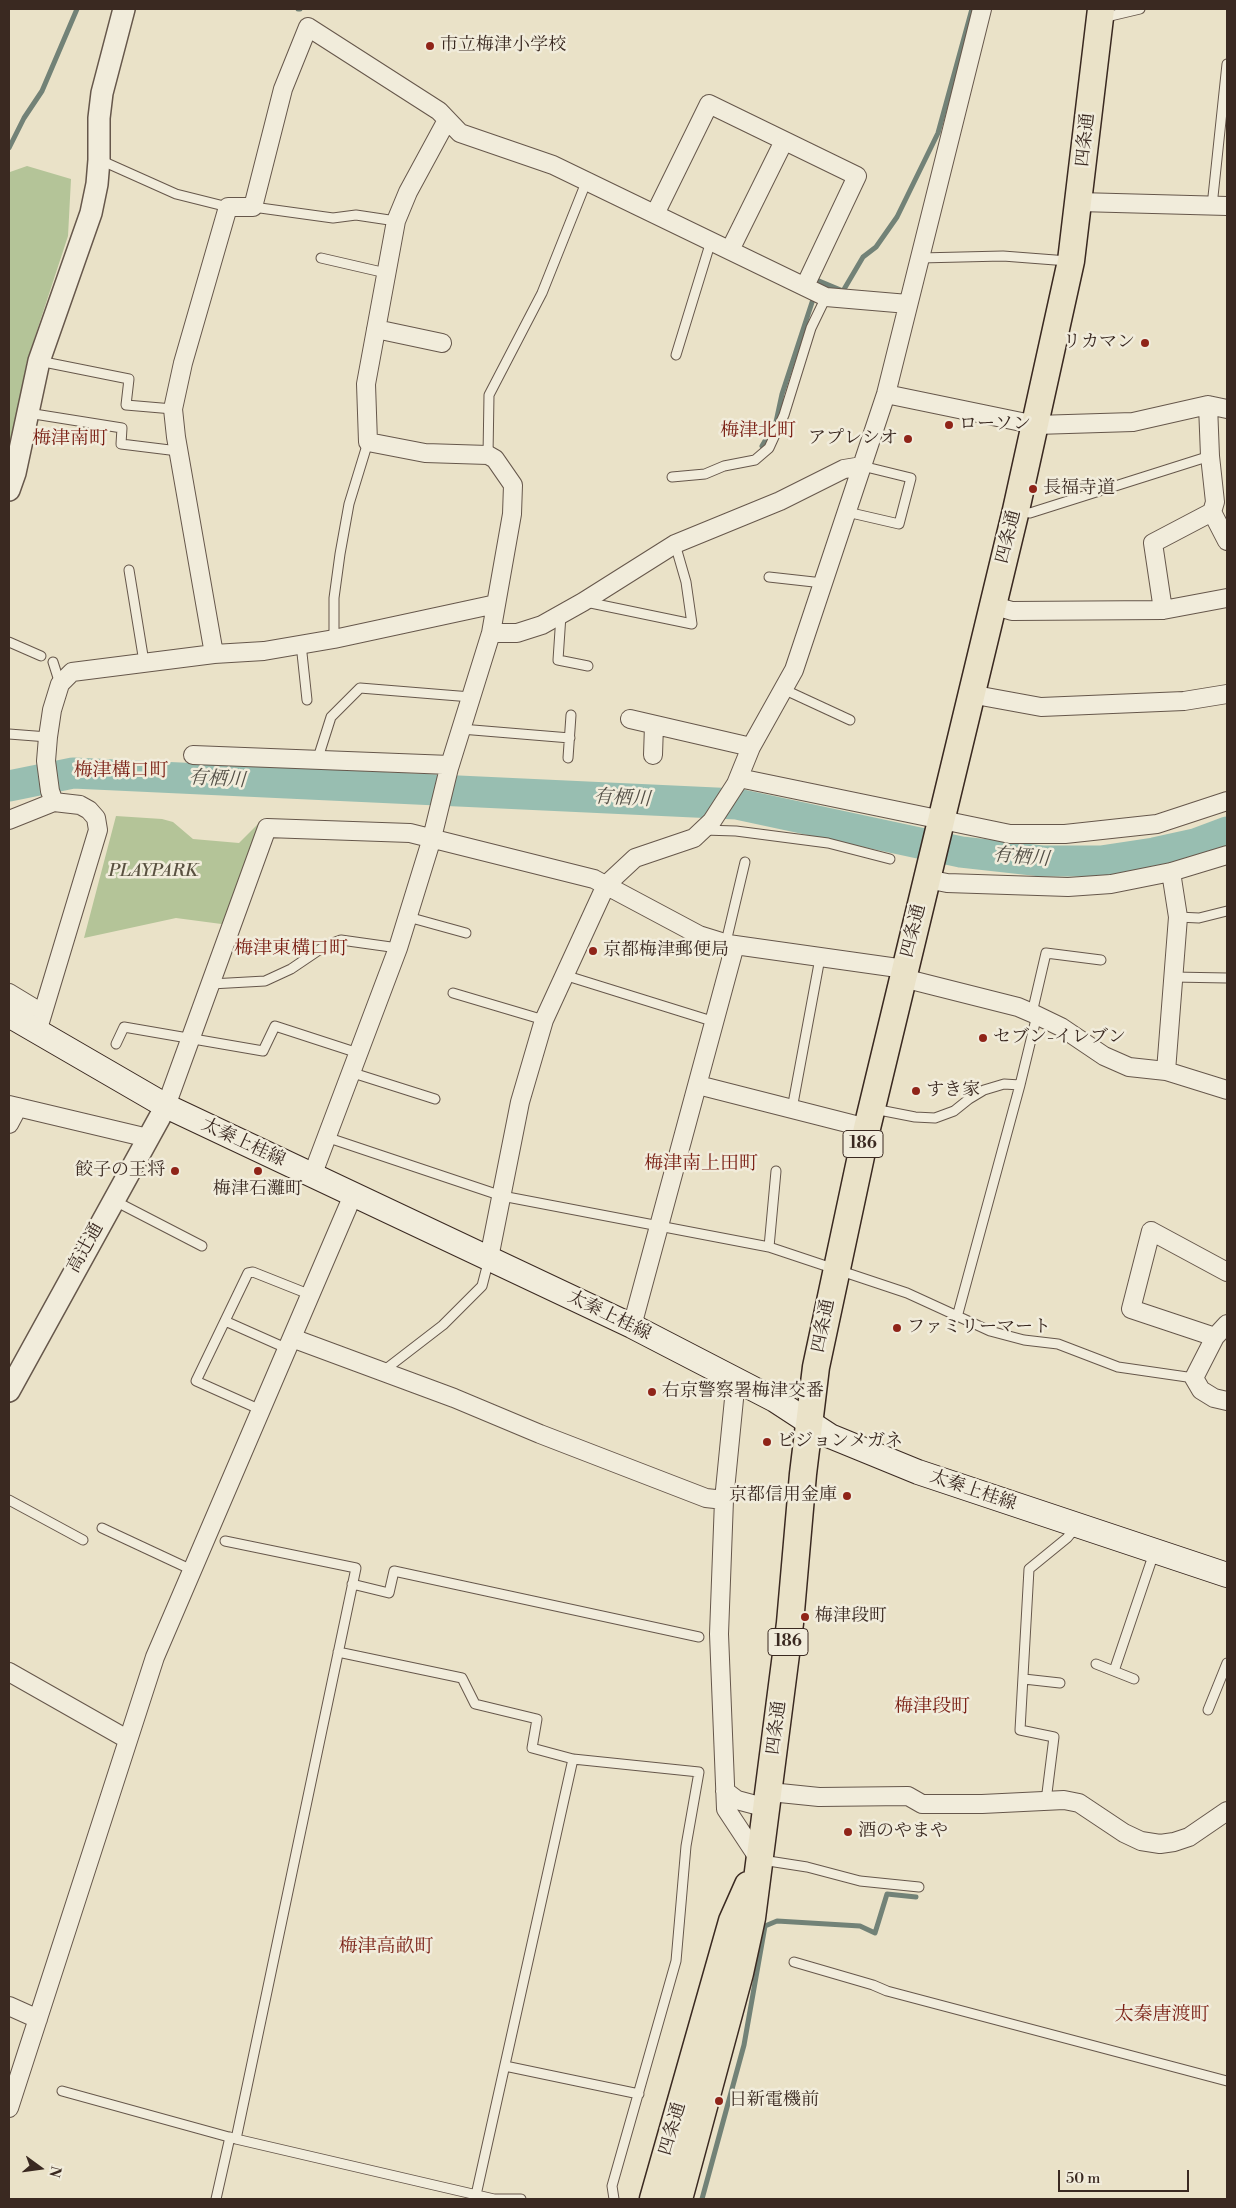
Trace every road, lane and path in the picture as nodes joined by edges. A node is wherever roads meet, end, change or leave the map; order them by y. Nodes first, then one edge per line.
1 (124, 9) edge
2 (982, 9) edge
3 (1140, 9) edge
4 (1100, 14) edge
5 (1227, 64) edge
6 (448, 120) junction
7 (784, 141) junction
8 (99, 160) junction
9 (587, 180) junction
10 (1079, 202) junction
11 (1219, 206) edge
12 (228, 207) junction
13 (253, 208) junction
14 (656, 214) junction
15 (396, 221) junction
16 (712, 241) junction
17 (730, 250) junction
18 (321, 258) dead end
19 (920, 258) junction
20 (1071, 261) junction
21 (386, 274) junction
22 (805, 286) junction
23 (826, 297) junction
24 (908, 304) junction
25 (376, 329) junction
26 (442, 343) dead end
27 (676, 355) dead end
28 (39, 361) junction
29 (886, 394) junction
30 (1208, 404) junction
31 (173, 409) junction
32 (1227, 409) edge
33 (28, 413) junction
34 (1036, 425) junction
35 (368, 442) junction
36 (178, 451) junction
37 (488, 455) junction
38 (1210, 456) junction
39 (862, 466) junction
40 (672, 477) dead end
41 (9, 490) edge
42 (1016, 510) junction
43 (847, 512) junction
44 (1212, 512) junction
45 (1227, 540) edge
46 (675, 544) junction
47 (129, 570) dead end
48 (769, 577) dead end
49 (823, 583) junction
50 (1227, 598) edge
51 (584, 602) junction
52 (496, 604) junction
53 (992, 605) junction
54 (1163, 610) junction
55 (561, 615) junction
56 (491, 633) junction
57 (334, 638) junction
58 (9, 642) edge
59 (301, 644) junction
60 (214, 654) junction
61 (41, 656) dead end
62 (53, 662) dead end
63 (144, 662) junction
64 (588, 666) dead end
65 (60, 684) junction
66 (783, 689) junction
67 (970, 694) junction
68 (1227, 694) edge
69 (471, 697) junction
70 (307, 700) dead end
71 (571, 716) dead end
72 (630, 719) dead end
73 (850, 720) dead end
74 (654, 725) junction
75 (461, 729) junction
76 (9, 734) edge
77 (48, 737) junction
78 (570, 738) junction
79 (751, 747) junction
80 (193, 755) dead end
81 (653, 755) dead end
82 (568, 758) dead end
83 (318, 761) junction
84 (449, 767) junction
85 (737, 781) junction
86 (52, 796) junction
87 (1227, 800) edge
88 (9, 820) edge
89 (940, 824) junction
90 (707, 826) junction
91 (432, 838) junction
92 (1227, 855) edge
93 (890, 859) dead end
94 (745, 862) dead end
95 (928, 872) junction
96 (1171, 872) junction
97 (606, 885) junction
98 (1227, 911) edge
99 (408, 916) junction
100 (1178, 917) junction
101 (466, 934) dead end
102 (730, 944) junction
103 (398, 948) junction
104 (820, 958) junction
105 (1101, 960) dead end
106 (904, 974) junction
107 (564, 975) junction
108 (1173, 977) junction
109 (1227, 978) edge
110 (211, 984) junction
111 (9, 993) edge
112 (453, 993) dead end
113 (1034, 1014) junction
114 (9, 1015) edge
115 (544, 1020) junction
116 (715, 1022) junction
117 (40, 1023) junction
118 (191, 1039) junction
119 (116, 1044) dead end
120 (358, 1053) junction
121 (1166, 1071) junction
122 (350, 1072) junction
123 (698, 1085) junction
124 (1020, 1085) junction
125 (1227, 1090) edge
126 (435, 1098) dead end
127 (14, 1106) edge
128 (166, 1106) junction
129 (792, 1109) junction
130 (869, 1119) junction
131 (9, 1124) edge
132 (326, 1136) junction
133 (148, 1138) junction
134 (776, 1171) dead end
135 (312, 1176) junction
136 (352, 1194) junction
137 (502, 1196) junction
138 (113, 1199) junction
139 (659, 1227) junction
140 (202, 1246) dead end
141 (769, 1247) junction
142 (490, 1258) junction
143 (835, 1268) junction
144 (1227, 1272) edge
145 (311, 1295) junction
146 (957, 1317) junction
147 (225, 1321) junction
148 (632, 1326) junction
149 (1221, 1331) edge
150 (290, 1344) junction
151 (14, 1368) edge
152 (382, 1372) junction
153 (1194, 1378) junction
154 (736, 1379) junction
155 (9, 1391) edge
156 (1227, 1401) edge
157 (261, 1410) junction
158 (809, 1424) junction
159 (9, 1500) edge
160 (724, 1500) junction
161 (1078, 1526) junction
162 (102, 1528) dead end
163 (83, 1540) dead end
164 (225, 1541) dead end
165 (1155, 1551) junction
166 (192, 1570) junction
167 (1227, 1575) edge
168 (352, 1584) junction
169 (699, 1637) dead end
170 (338, 1652) junction
171 (1096, 1664) dead end
172 (1227, 1664) edge
173 (1114, 1671) junction
174 (9, 1672) edge
175 (1024, 1679) junction
176 (1134, 1679) dead end
177 (1060, 1683) dead end
178 (1223, 1685) edge
179 (1208, 1710) dead end
180 (127, 1739) junction
181 (573, 1759) junction
182 (725, 1791) junction
183 (768, 1800) junction
184 (1046, 1801) junction
185 (1227, 1811) edge
186 (759, 1859) junction
187 (919, 1887) dead end
188 (794, 1962) dead end
189 (9, 2006) edge
190 (38, 2019) junction
191 (505, 2066) junction
192 (1227, 2081) edge
193 (62, 2091) dead end
194 (639, 2094) junction
195 (9, 2108) edge
196 (233, 2138) junction
197 (476, 2195) junction
198 (216, 2199) edge
199 (494, 2199) edge
200 (521, 2199) edge
201 (614, 2199) edge
202 (653, 2199) edge
203 (679, 2199) edge

1 - 8 street
2 - 19 street
3 - 4 lane
4 - 10 main road, 四条通 / 186
5 - 11 lane
6 - 9 street
6 - 13 street
6 - 15 street
7 - 14 street
7 - 17 street
7 - 22 street
8 - 12 lane
8 - 28 street
9 - 14 street
9 - 37 lane
10 - 11 street
10 - 20 main road, 四条通 / 186
12 - 13 street
12 - 31 street
13 - 15 lane
14 - 16 street
15 - 21 street
16 - 17 street
16 - 27 lane
17 - 22 street
18 - 21 lane
19 - 20 lane
19 - 24 street
20 - 34 main road, 四条通 / 186
21 - 25 street
22 - 23 street
23 - 24 street
23 - 40 lane
24 - 29 street
25 - 26 street
25 - 35 street
28 - 31 lane
28 - 33 street
29 - 34 street
29 - 39 street
30 - 32 street
30 - 34 street
30 - 38 street
31 - 36 street
33 - 36 lane
33 - 41 street
34 - 42 main road, 四条通 / 186
35 - 37 street
35 - 57 lane
36 - 60 street
37 - 52 street
38 - 42 lane
38 - 44 street
39 - 43 street
39 - 43 lane
39 - 46 street
42 - 53 main road, 四条通 / 186
43 - 49 street
44 - 45 street
44 - 54 street
46 - 51 street
46 - 51 lane
47 - 63 lane
48 - 49 lane
49 - 66 street
50 - 54 street
51 - 55 street
52 - 56 street
52 - 57 street
53 - 54 street
53 - 67 main road, 四条通 / 186
55 - 56 street
55 - 64 lane
56 - 69 street
57 - 59 street
58 - 61 lane
59 - 60 street
59 - 70 lane
60 - 63 street
62 - 65 lane
63 - 65 street
65 - 77 street
66 - 73 lane
66 - 79 street
67 - 68 street
67 - 89 main road, 四条通 / 186
69 - 75 street
69 - 83 lane
71 - 78 lane
72 - 74 street
74 - 79 street
74 - 81 street
75 - 78 lane
75 - 84 street
76 - 77 lane
77 - 86 street
78 - 82 lane
79 - 85 street
80 - 83 street
83 - 84 street
84 - 91 street
85 - 89 street
85 - 90 street
86 - 88 street
86 - 117 street
87 - 89 street
89 - 95 main road, 四条通 / 186
90 - 93 lane
90 - 97 street
91 - 97 street
91 - 99 street
91 - 110 street
92 - 96 street
94 - 102 lane
95 - 96 street
95 - 106 main road, 四条通 / 186
96 - 100 street
97 - 102 street
97 - 107 street
98 - 100 lane
99 - 101 lane
99 - 103 street
100 - 108 street
102 - 104 street
102 - 116 street
103 - 110 lane
103 - 120 street
104 - 106 street
104 - 129 lane
105 - 113 lane
106 - 113 street
106 - 130 main road, 四条通 / 186
107 - 115 street
107 - 116 lane
108 - 109 lane
108 - 121 street
110 - 118 street
111 - 117 street
112 - 115 lane
113 - 121 street
113 - 124 lane
114 - 117 main road, 太秦上桂線
115 - 137 street
116 - 123 street
117 - 128 main road, 太秦上桂線
118 - 119 lane
118 - 120 lane
118 - 128 street
120 - 122 street
121 - 125 street
122 - 126 lane
122 - 132 street
123 - 129 street
123 - 139 street
124 - 130 lane
124 - 146 lane
127 - 131 street
127 - 133 street
128 - 133 street, 高辻通
128 - 135 main road, 太秦上桂線
129 - 130 street
130 - 143 main road, 四条通 / 186
132 - 135 street
132 - 137 lane
133 - 138 street, 高辻通
134 - 141 lane
135 - 136 main road, 太秦上桂線
136 - 142 main road, 太秦上桂線
136 - 145 street
137 - 139 lane
137 - 142 street
138 - 140 lane
138 - 151 street, 高辻通
139 - 141 lane
139 - 148 street
141 - 143 lane
142 - 148 main road, 太秦上桂線
142 - 152 lane
143 - 146 lane
143 - 158 main road, 四条通 / 186
144 - 149 street
145 - 147 lane
145 - 150 street
146 - 153 lane
147 - 150 lane
147 - 157 lane
148 - 154 main road, 太秦上桂線
149 - 153 street
150 - 152 street
150 - 157 street
151 - 155 street, 高辻通
152 - 160 street
153 - 156 street
154 - 158 main road, 太秦上桂線
154 - 160 street
157 - 166 street
158 - 161 main road, 太秦上桂線
158 - 183 main road, 四条通 / 186
159 - 163 lane
160 - 182 street
161 - 165 main road, 太秦上桂線
161 - 175 lane
162 - 166 lane
164 - 168 lane
165 - 167 main road, 太秦上桂線
165 - 173 lane
166 - 180 street
168 - 169 lane
168 - 170 lane
170 - 181 lane
170 - 196 lane
171 - 173 lane
172 - 178 lane
173 - 176 lane
174 - 180 street
175 - 177 lane
175 - 184 lane
178 - 179 lane
180 - 190 street
181 - 191 lane
181 - 194 lane
182 - 183 street
182 - 186 street
183 - 184 street
183 - 186 main road, 四条通 / 186
184 - 185 street
186 - 187 lane
186 - 202 main road, 四条通 / 186
186 - 203 main road, 四条通 / 186
188 - 192 lane
189 - 190 street
190 - 195 street
191 - 194 lane
191 - 197 lane
193 - 196 lane
194 - 201 lane
196 - 197 lane
196 - 198 lane
197 - 199 lane
199 - 200 lane

